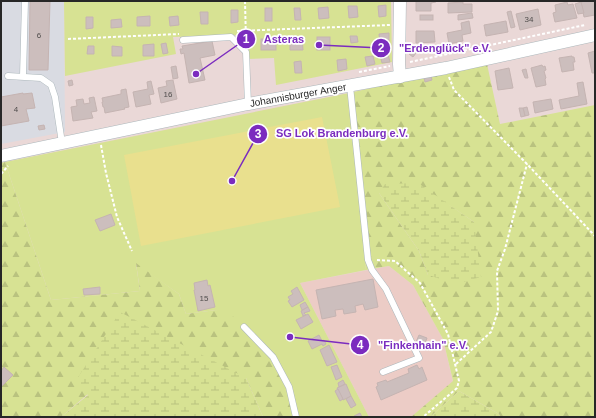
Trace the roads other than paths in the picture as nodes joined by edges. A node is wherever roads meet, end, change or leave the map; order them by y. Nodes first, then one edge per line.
1 (25, 1) edge
2 (400, 1) edge
3 (595, 35) edge
4 (183, 40) dead end
5 (8, 76) dead end
6 (23, 76) junction
7 (400, 77) junction
8 (350, 86) junction
9 (248, 104) junction
10 (62, 144) junction
11 (1, 156) edge
12 (244, 327) dead end
13 (383, 372) dead end
14 (296, 417) edge

1 - 6 lane
2 - 7 street
3 - 7 street, Johannisburger Anger
4 - 9 lane
5 - 6 lane
6 - 10 lane
7 - 8 street, Johannisburger Anger
8 - 9 street, Johannisburger Anger
8 - 13 lane
9 - 10 street, Johannisburger Anger
10 - 11 street, Johannisburger Anger
12 - 14 lane

